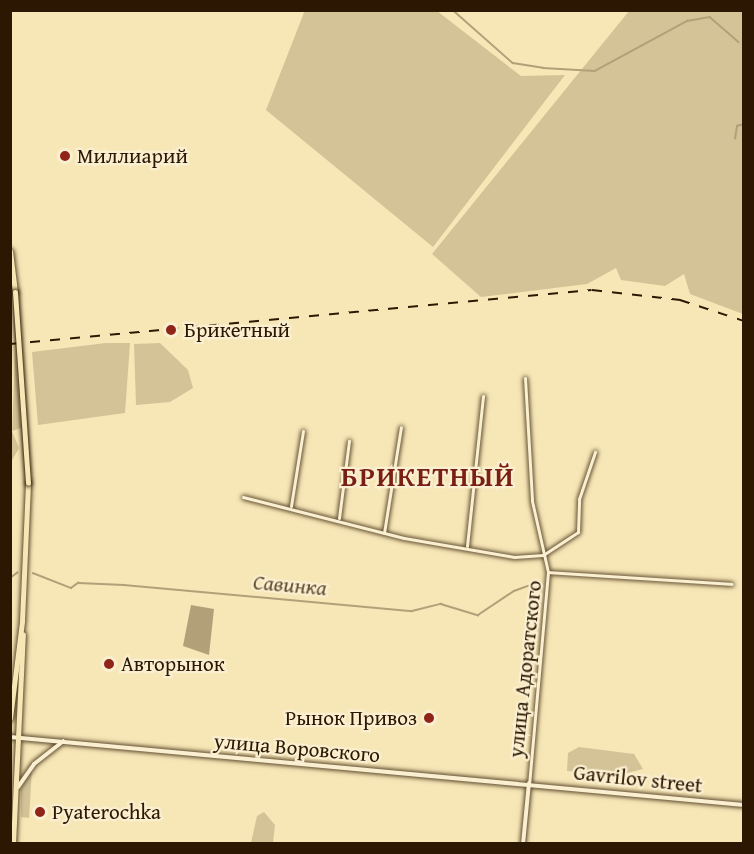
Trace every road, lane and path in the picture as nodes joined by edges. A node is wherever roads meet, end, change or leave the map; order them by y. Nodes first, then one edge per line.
1 (10, 251) edge
2 (525, 378) dead end
3 (483, 396) dead end
4 (401, 427) dead end
5 (303, 431) dead end
6 (349, 441) dead end
7 (595, 452) dead end
8 (243, 497) dead end
9 (291, 506) junction
10 (339, 518) junction
11 (384, 533) junction
12 (466, 546) junction
13 (543, 555) junction
14 (548, 572) junction
15 (732, 584) dead end
16 (22, 621) junction
17 (10, 718) edge
18 (10, 736) edge
19 (22, 737) junction
20 (44, 739) junction
21 (64, 741) junction
22 (49, 750) junction
23 (529, 783) junction
24 (18, 787) junction
25 (744, 805) edge
26 (13, 843) edge
27 (523, 843) edge

1 - 16 main road, bridge
2 - 13 street
3 - 12 street
4 - 11 street
5 - 9 street
6 - 10 street
7 - 13 street
8 - 9 street
9 - 10 street
10 - 11 street
11 - 12 street
12 - 13 street
13 - 14 street
14 - 15 street, улица Адоратского
14 - 23 street, улица Адоратского
16 - 17 main road
16 - 19 main road
18 - 19 street, улица Воровского
19 - 20 street, улица Воровского
19 - 24 main road
20 - 21 street, улица Воровского
20 - 22 street
21 - 22 street
21 - 23 street, улица Воровского
22 - 24 street
23 - 25 street, Gavrilov street
23 - 27 street, улица Адоратского
24 - 26 main road

